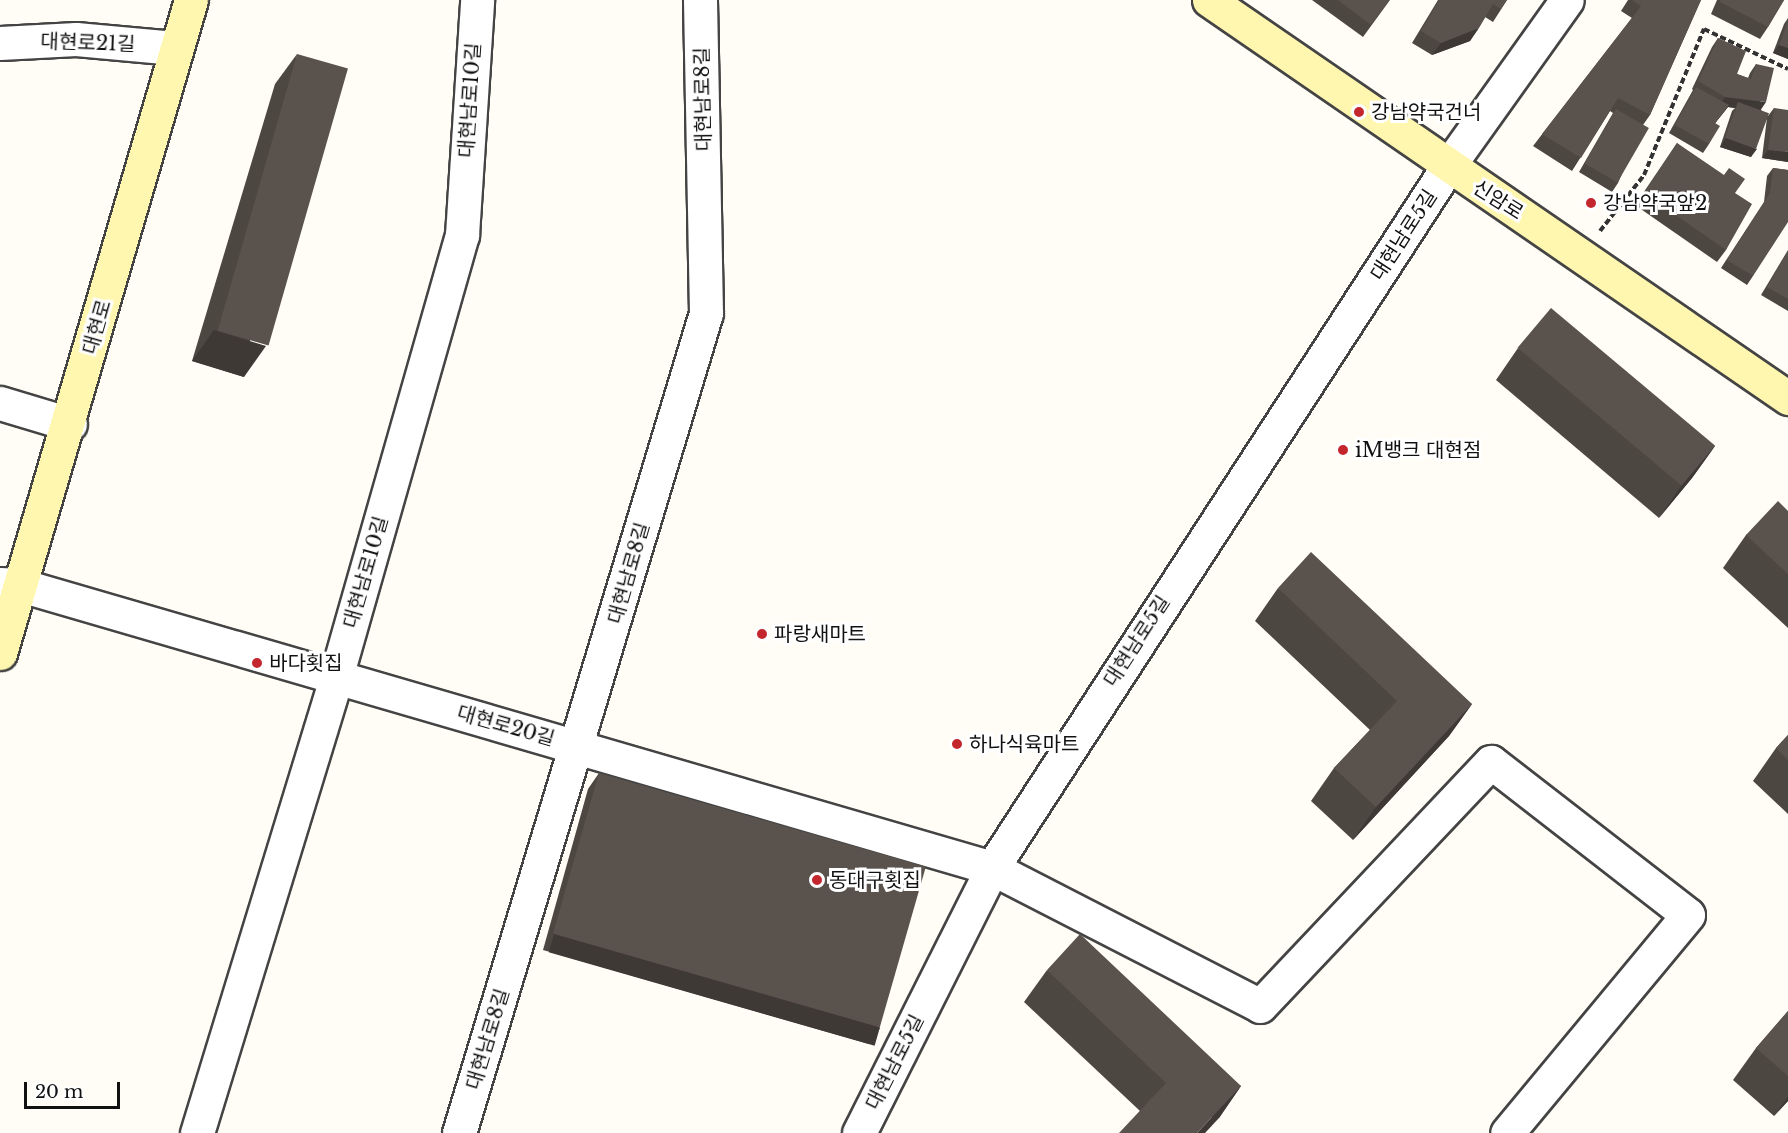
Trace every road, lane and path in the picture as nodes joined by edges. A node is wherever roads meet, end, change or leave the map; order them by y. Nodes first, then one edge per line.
1 (191, 0) edge
2 (477, 0) edge
3 (700, 0) edge
4 (1209, 0) edge
5 (1567, 0) edge
6 (0, 43) edge
7 (175, 48) junction
8 (1788, 69) edge
9 (1448, 168) junction
10 (1584, 253) junction
11 (1788, 398) edge
12 (0, 403) edge
13 (69, 424) junction
14 (10, 585) edge
15 (0, 652) edge
16 (336, 677) junction
17 (578, 747) junction
18 (992, 868) junction
19 (197, 1133) edge
20 (459, 1133) edge
21 (859, 1133) edge
22 (1507, 1133) edge

1 - 7 main road, 대현로
2 - 16 street, 대현남로10길
3 - 17 street, 대현남로8길
4 - 9 main road, 신암로
5 - 9 street, 대현남로5길
6 - 7 street, 대현로21길
7 - 13 main road, 대현로
8 - 10 path
9 - 10 main road, 신암로
9 - 18 street, 대현남로5길
10 - 11 main road, 신암로
12 - 13 street
13 - 14 main road, 대현로
14 - 15 main road, 대현로
14 - 16 street, 대현로20길
16 - 17 street, 대현로20길
16 - 19 street, 대현남로10길
17 - 18 street, 대현로20길
17 - 20 street, 대현남로8길
18 - 21 street, 대현남로5길
18 - 22 street, 대현로20길

